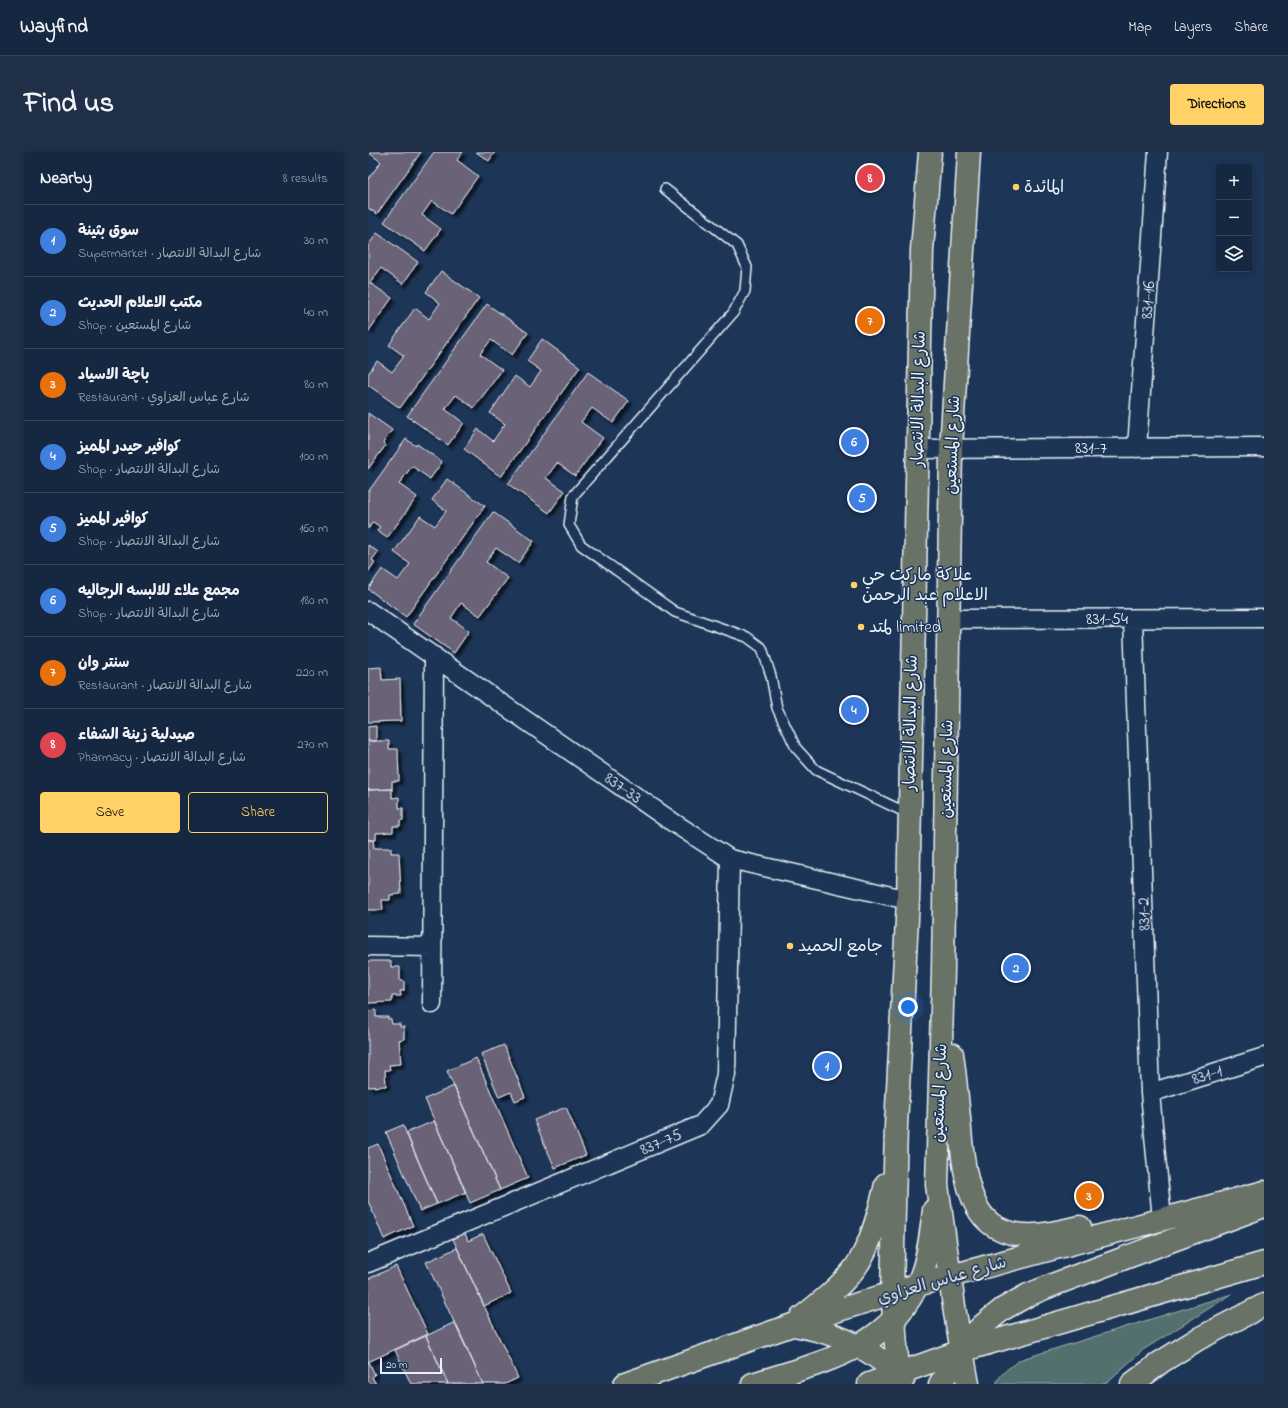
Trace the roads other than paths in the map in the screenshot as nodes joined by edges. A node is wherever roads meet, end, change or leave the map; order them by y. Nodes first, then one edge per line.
1 (930, 152) edge
2 (969, 152) edge
3 (1158, 152) edge
4 (665, 189) dead end
5 (1264, 447) edge
6 (1137, 448) junction
7 (951, 449) junction
8 (917, 450) junction
9 (368, 611) edge
10 (1133, 618) junction
11 (1264, 618) edge
12 (950, 619) junction
13 (434, 656) junction
14 (909, 814) junction
15 (730, 858) junction
16 (908, 900) junction
17 (368, 946) edge
18 (432, 947) junction
19 (944, 971) junction
20 (432, 1004) dead end
21 (1264, 1057) edge
22 (1150, 1093) junction
23 (896, 1126) junction
24 (1264, 1184) edge
25 (937, 1185) junction
26 (1264, 1192) edge
27 (1264, 1206) edge
28 (1161, 1208) junction
29 (1264, 1262) edge
30 (368, 1264) edge
31 (950, 1277) junction
32 (917, 1285) junction
33 (892, 1294) junction
34 (1264, 1305) edge
35 (894, 1318) junction
36 (792, 1325) junction
37 (859, 1346) junction
38 (961, 1351) junction
39 (902, 1381) edge
40 (625, 1384) edge
41 (753, 1384) edge
42 (869, 1384) edge
43 (940, 1384) edge
44 (968, 1384) edge
45 (1132, 1384) edge

1 - 8 main road, شارع البدالة الانتصار
2 - 7 main road, شارع المستعين
3 - 6 street, 831-16
4 - 14 lane
5 - 6 street, 831-7
6 - 7 street, 831-7
7 - 8 street, 831-7
7 - 12 main road, شارع المستعين
8 - 14 main road, شارع البدالة الانتصار
9 - 13 street, 837-33
10 - 11 street, 831-54
10 - 12 street, 831-54
10 - 22 street, 831-2
12 - 19 main road, شارع المستعين
13 - 15 street, 837-33
13 - 18 street
14 - 16 main road, شارع البدالة الانتصار
15 - 16 street, 837-33
15 - 30 street, 837-75
16 - 23 main road, شارع البدالة الانتصار
17 - 18 street
18 - 20 street
19 - 25 main road, شارع المستعين
19 - 28 main road
21 - 22 street, 831-1
22 - 28 street, 831-2
23 - 33 main road
23 - 36 main road
24 - 28 main road
25 - 31 main road, شارع المستعين
25 - 32 main road
26 - 31 main road, شارع عباس العزاوي
27 - 38 main road
29 - 38 main road
31 - 32 main road, شارع عباس العزاوي
31 - 38 main road, شارع المستعين
32 - 33 main road, شارع عباس العزاوي
32 - 35 main road
33 - 35 main road
33 - 36 main road, شارع عباس العزاوي
34 - 45 main road
35 - 37 main road
35 - 39 main road
36 - 37 main road
36 - 40 main road, شارع عباس العزاوي
37 - 39 main road
37 - 41 main road
38 - 39 main road
38 - 43 main road
38 - 44 main road, شارع المستعين
39 - 42 main road

